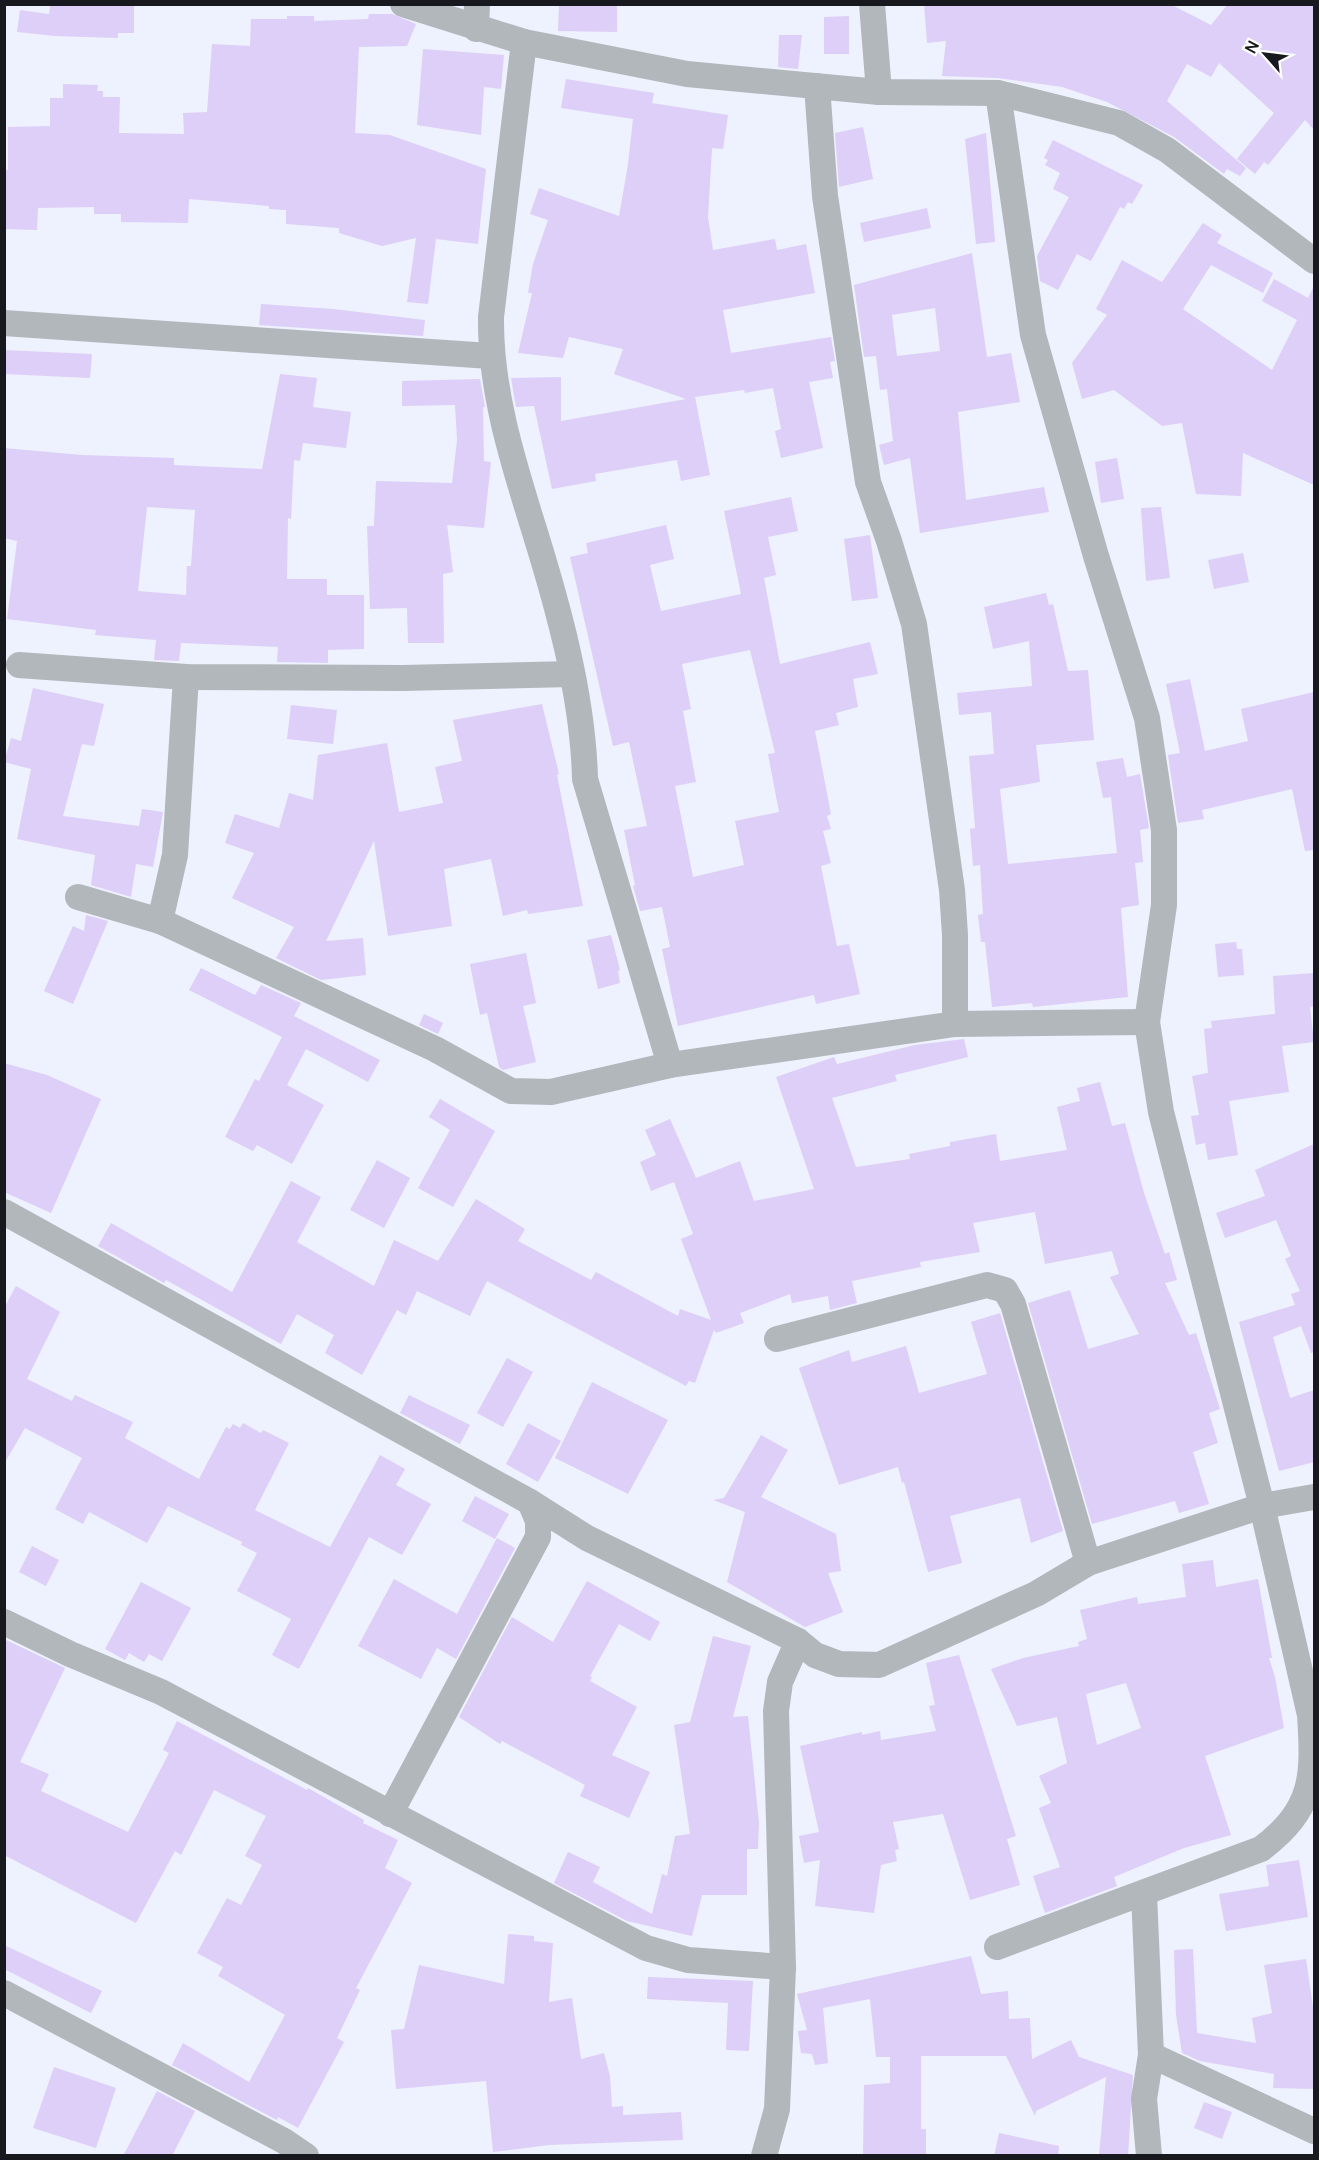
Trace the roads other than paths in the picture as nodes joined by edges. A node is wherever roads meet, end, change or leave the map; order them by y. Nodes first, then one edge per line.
1 (403, 4) edge
2 (872, 4) edge
3 (477, 17) edge
4 (524, 42) junction
5 (817, 86) junction
6 (879, 92) junction
7 (998, 93) junction
8 (1314, 261) edge
9 (4, 323) edge
10 (490, 356) junction
11 (19, 665) dead end
12 (572, 674) junction
13 (186, 677) junction
14 (78, 897) dead end
15 (160, 921) junction
16 (1147, 1022) junction
17 (955, 1024) junction
18 (669, 1065) junction
19 (4, 1212) edge
20 (777, 1339) dead end
21 (1314, 1497) edge
22 (530, 1502) junction
23 (1262, 1506) junction
24 (1088, 1563) junction
25 (4, 1622) edge
26 (798, 1641) junction
27 (390, 1814) junction
28 (1144, 1894) junction
29 (997, 1947) dead end
30 (783, 1967) junction
31 (4, 1993) edge
32 (1151, 2055) junction
33 (1314, 2131) edge
34 (306, 2156) edge
35 (764, 2156) edge
36 (1149, 2156) edge

1 - 3 street
2 - 6 street
3 - 4 street
4 - 5 street
4 - 10 street
5 - 6 street
5 - 17 street
6 - 7 street
7 - 8 street
7 - 16 street
9 - 10 street
10 - 12 street
11 - 13 street
12 - 13 street
12 - 18 street
13 - 15 street
14 - 15 street
15 - 18 street
16 - 17 street
16 - 23 street
17 - 18 street
19 - 22 street
20 - 24 street
21 - 23 street
22 - 26 street
22 - 27 street
23 - 24 street
23 - 28 street
24 - 26 street
25 - 27 street
26 - 30 street
27 - 30 street
28 - 29 street
28 - 32 street
30 - 35 street
31 - 34 street
32 - 33 street
32 - 36 street

